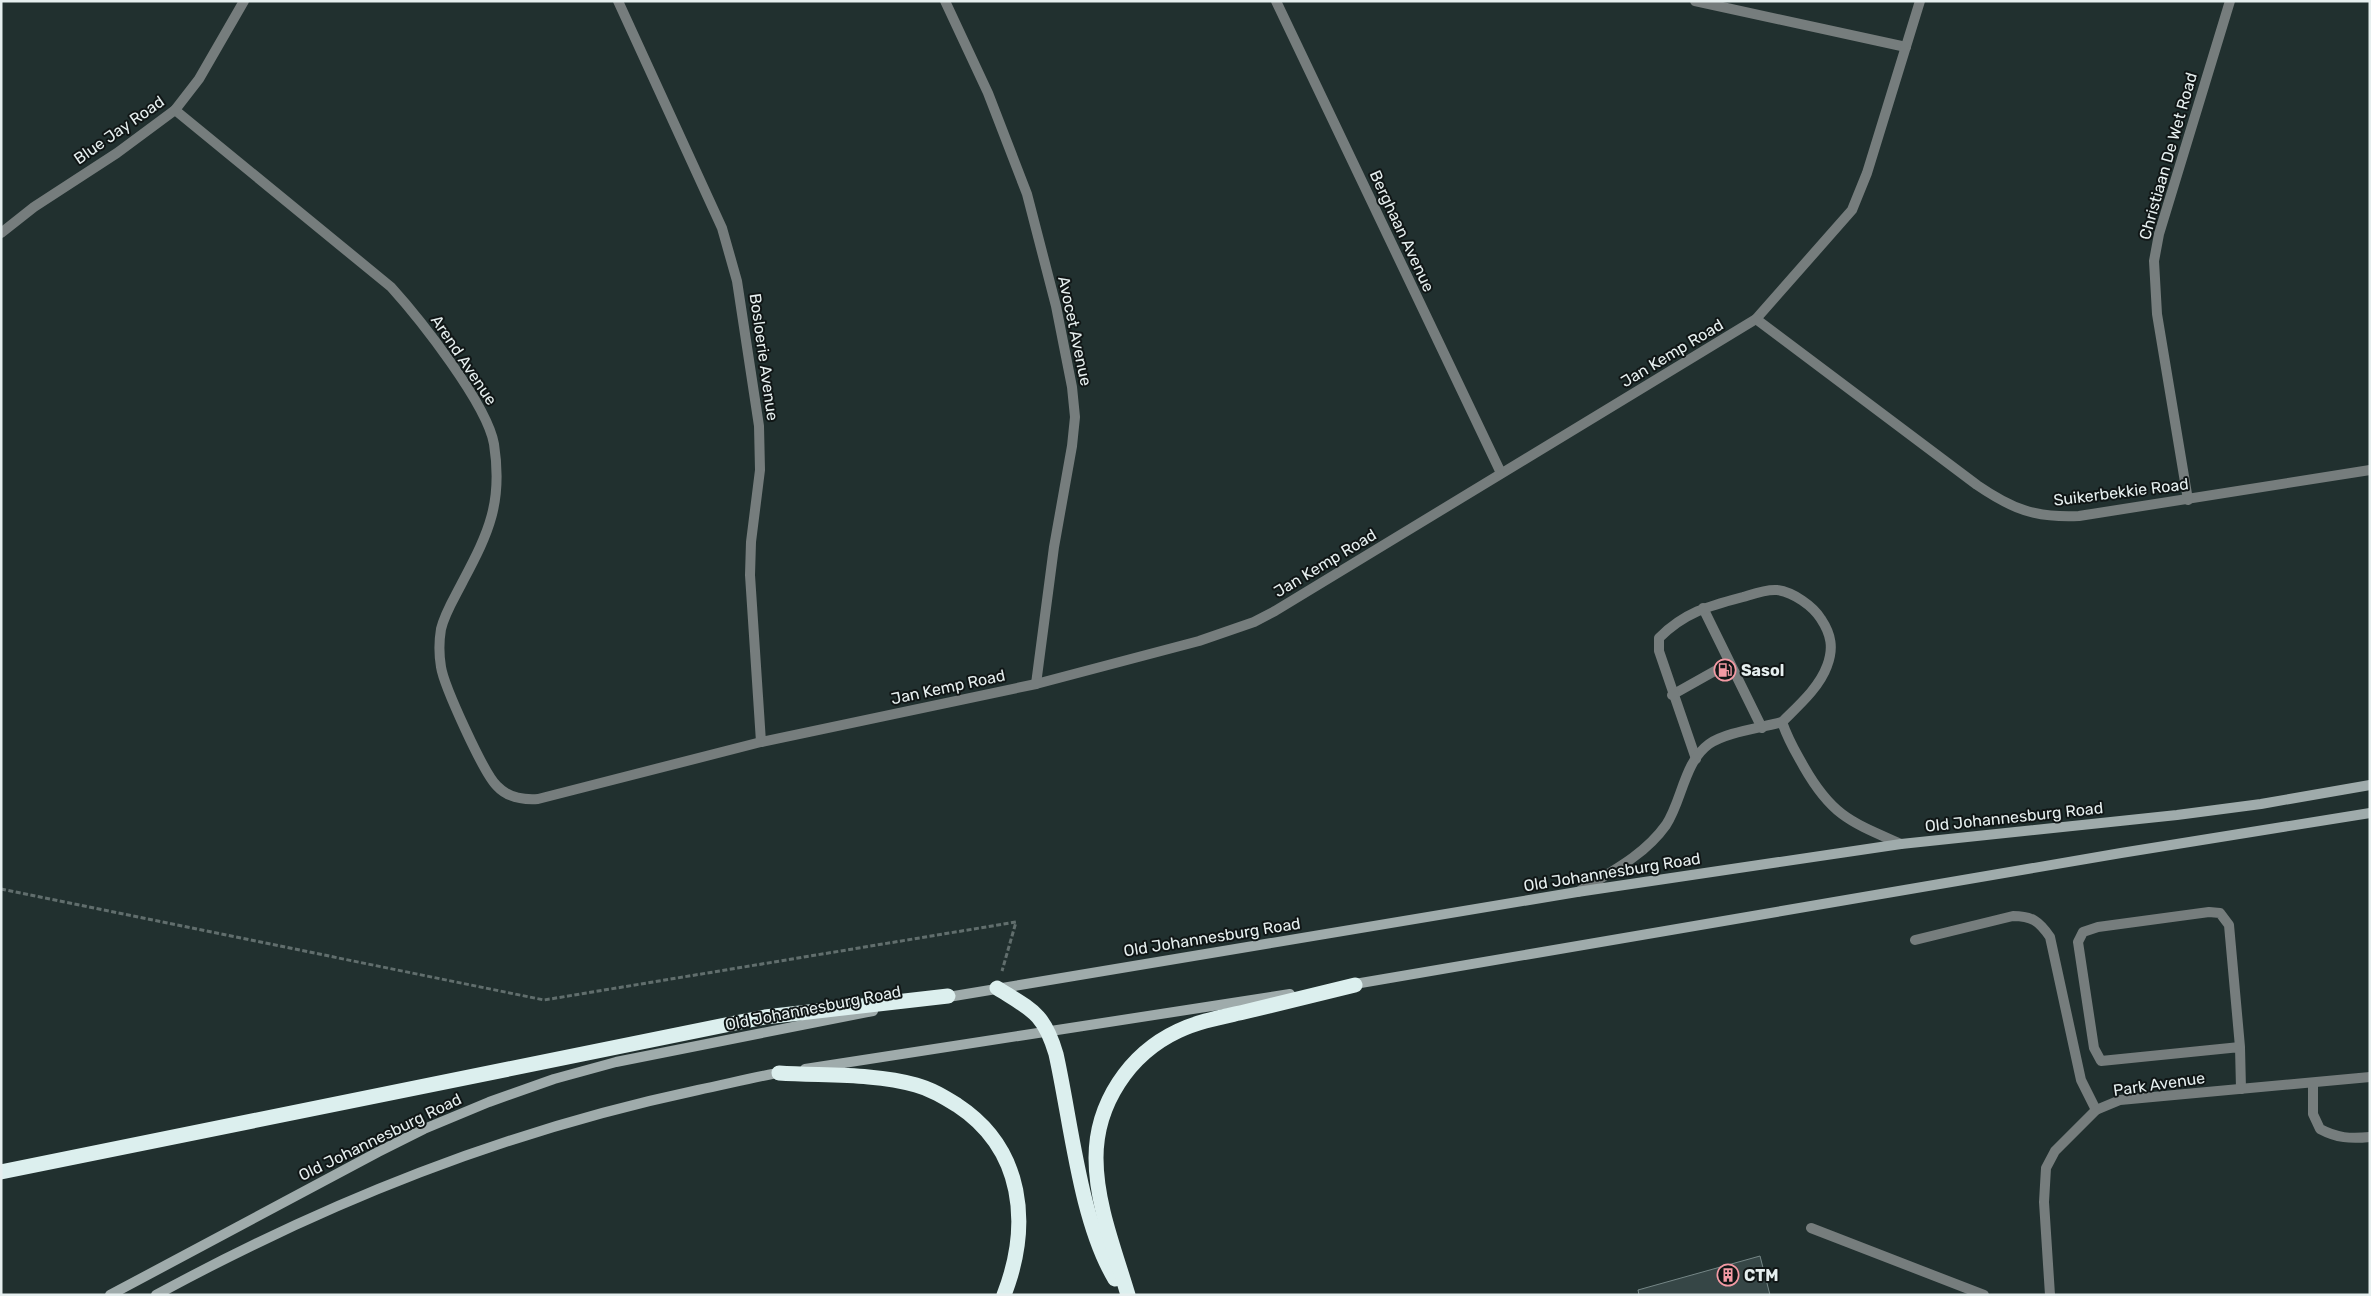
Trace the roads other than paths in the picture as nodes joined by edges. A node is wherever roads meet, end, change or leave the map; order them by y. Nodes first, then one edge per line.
1 (244, 1) edge
2 (618, 1) edge
3 (945, 1) edge
4 (1276, 1) edge
5 (1695, 1) edge
6 (1920, 1) edge
7 (2230, 1) edge
8 (1906, 48) junction
9 (175, 110) junction
10 (1, 234) edge
11 (1756, 319) junction
12 (2370, 470) edge
13 (1501, 473) junction
14 (2188, 500) junction
15 (1703, 608) junction
16 (1729, 663) junction
17 (1036, 684) junction
18 (1672, 695) junction
19 (1782, 722) junction
20 (1762, 728) junction
21 (761, 742) junction
22 (1696, 759) junction
23 (2370, 784) edge
24 (508, 795) joint
25 (2370, 813) edge
26 (1901, 844) junction
27 (1577, 892) junction
28 (1915, 940) dead end
29 (1355, 984) junction
30 (997, 988) junction
31 (948, 996) junction
32 (1049, 1031) junction
33 (2240, 1047) junction
34 (779, 1073) junction
35 (2370, 1077) edge
36 (2313, 1083) junction
37 (2241, 1089) junction
38 (2096, 1110) junction
39 (2370, 1137) edge
40 (1, 1172) edge
41 (1811, 1228) dead end
42 (158, 1294) edge
43 (110, 1295) edge
44 (1004, 1295) edge
45 (1126, 1295) edge
46 (1984, 1295) edge
47 (2050, 1295) edge

1 - 9 street, Blue Jay Road
2 - 21 street, Bosloerie Avenue
3 - 17 street, Avocet Avenue
4 - 13 street, Berghaan Avenue
5 - 8 street
6 - 8 street, Jan Kemp Road
7 - 14 street, Christiaan De Wet Road
8 - 11 street, Jan Kemp Road
9 - 10 street, Blue Jay Road
9 - 24 street, Arend Avenue
11 - 13 street, Jan Kemp Road
11 - 14 street, Suikerbekkie Road
12 - 14 street, Suikerbekkie Road
13 - 17 street, Jan Kemp Road
15 - 16 street
15 - 18 street
15 - 19 street
16 - 18 street
16 - 20 street
17 - 21 street, Jan Kemp Road
18 - 22 street
19 - 20 street
19 - 26 street
20 - 22 street
21 - 24 street, Jan Kemp Road
22 - 27 street
23 - 26 main road, Old Johannesburg Road
25 - 29 main road
26 - 27 main road, Old Johannesburg Road
27 - 30 main road, Old Johannesburg Road
28 - 38 street
29 - 32 main road
29 - 45 highway
30 - 31 main road, Old Johannesburg Road
30 - 32 highway
31 - 40 highway
31 - 43 main road, Old Johannesburg Road
32 - 34 main road
32 - 45 highway
33 - 33 street
33 - 37 street
34 - 42 main road
34 - 44 highway
35 - 36 street, Park Avenue
36 - 37 street, Park Avenue
36 - 39 street
37 - 38 street, Park Avenue
38 - 47 street, Park Avenue
41 - 46 street

